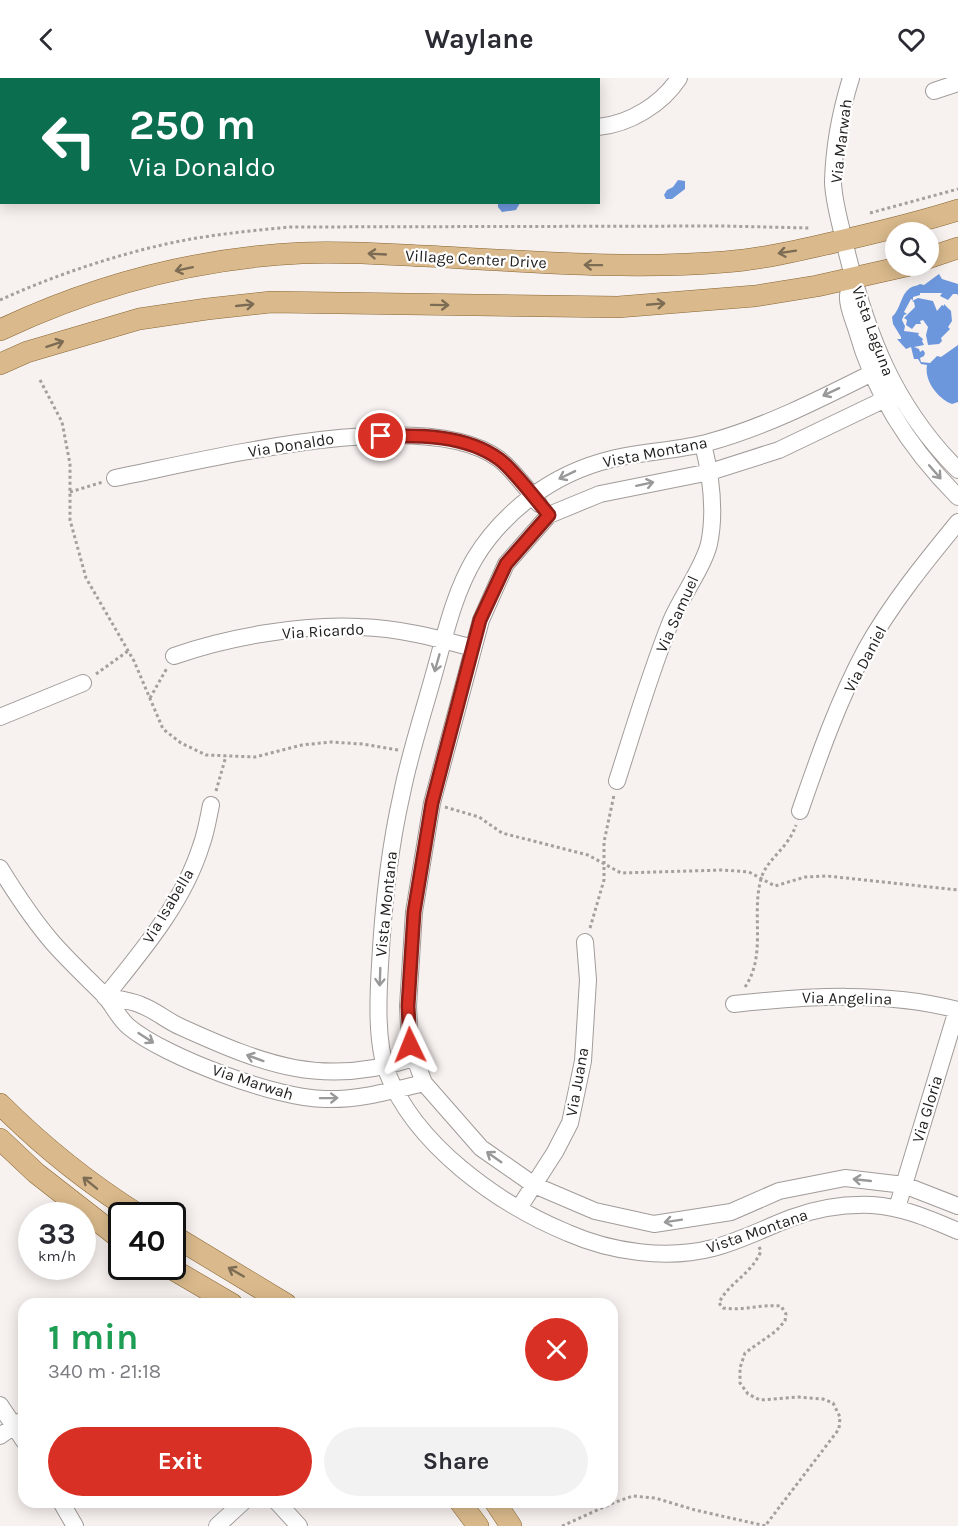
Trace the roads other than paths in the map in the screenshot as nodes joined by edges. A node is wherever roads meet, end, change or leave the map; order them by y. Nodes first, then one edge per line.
1 (679, 78) edge
2 (851, 78) edge
3 (958, 83) edge
4 (934, 91) dead end
5 (600, 128) edge
6 (958, 210) edge
7 (844, 240) junction
8 (958, 248) edge
9 (939, 254) edge
10 (885, 271) edge
11 (854, 278) junction
12 (0, 330) edge
13 (0, 364) edge
14 (878, 370) junction
15 (891, 397) junction
16 (703, 444) junction
17 (958, 470) edge
18 (710, 472) junction
19 (115, 478) road end
20 (532, 496) junction
21 (958, 497) edge
22 (549, 515) junction
23 (958, 522) edge
24 (444, 640) junction
25 (473, 648) junction
26 (174, 656) road end
27 (83, 683) road end
28 (0, 717) edge
29 (617, 781) road end
30 (212, 805) road end
31 (800, 812) road end
32 (0, 868) edge
33 (585, 942) road end
34 (105, 997) junction
35 (734, 1004) road end
36 (958, 1010) edge
37 (414, 1058) junction
38 (385, 1067) junction
39 (424, 1083) junction
40 (396, 1090) junction
41 (0, 1104) edge
42 (0, 1139) edge
43 (534, 1185) junction
44 (904, 1185) junction
45 (118, 1202) edge
46 (958, 1206) edge
47 (519, 1208) junction
48 (897, 1208) junction
49 (108, 1229) edge
50 (958, 1232) edge
51 (186, 1243) edge
52 (186, 1277) edge
53 (222, 1298) edge
54 (276, 1298) edge
55 (0, 1405) edge
56 (18, 1421) edge
57 (18, 1423) edge
58 (0, 1436) edge
59 (64, 1508) edge
60 (236, 1508) edge
61 (283, 1508) edge
62 (464, 1508) edge
63 (499, 1508) edge
64 (75, 1526) edge
65 (217, 1526) edge
66 (300, 1526) edge
67 (478, 1526) edge
68 (511, 1526) edge

1 - 5 street
2 - 7 street, Via Marwah
3 - 4 street
6 - 7 main road, Village Center Drive
7 - 11 street, Vista Laguna
7 -> 12 main road, Village Center Drive
8 - 9 main road
10 - 11 main road
13 -> 11 main road
11 - 14 street, Vista Laguna
14 - 15 street, Vista Laguna
14 -> 16 street, Vista Montana
15 - 17 street, Vista Laguna
15 - 18 street, Vista Montana
15 -> 21 street, Vista Laguna
16 - 18 street, Via Samuel
16 -> 20 street, Vista Montana
22 -> 18 street, Vista Montana
18 - 29 street, Via Samuel
19 - 20 street, Via Donaldo
20 - 22 street, Via Donaldo
20 - 24 street, Vista Montana
22 - 25 street, Vista Montana
23 - 31 street, Via Daniel
24 - 25 street, Via Ricardo
24 - 26 street, Via Ricardo
24 -> 38 street, Vista Montana
25 - 37 street, Vista Montana
27 - 28 street
30 - 34 street, Via Isabella
32 - 34 street, Via Marwah
33 - 43 street, Via Juana
38 -> 34 street, Via Marwah
34 -> 40 street, Via Marwah
35 - 36 street, Via Angelina
36 - 44 street, Via Gloria
37 - 38 street, Via Marwah
37 - 39 street, Vista Montana
38 - 40 street, Vista Montana
39 - 40 street, Via Marwah
43 -> 39 street, Vista Montana
40 - 47 street, Vista Montana
45 -> 41 main road
42 - 49 main road
44 -> 43 street, Vista Montana
43 - 47 street, Via Juana
44 - 46 street, Vista Montana
44 - 48 street, Via Gloria
47 - 48 street, Vista Montana
48 - 50 street, Vista Montana
54 -> 51 main road
52 - 53 main road
55 - 56 street
57 - 58 street
59 - 64 street
60 - 65 street
61 - 66 street
62 - 67 main road
63 - 68 main road

